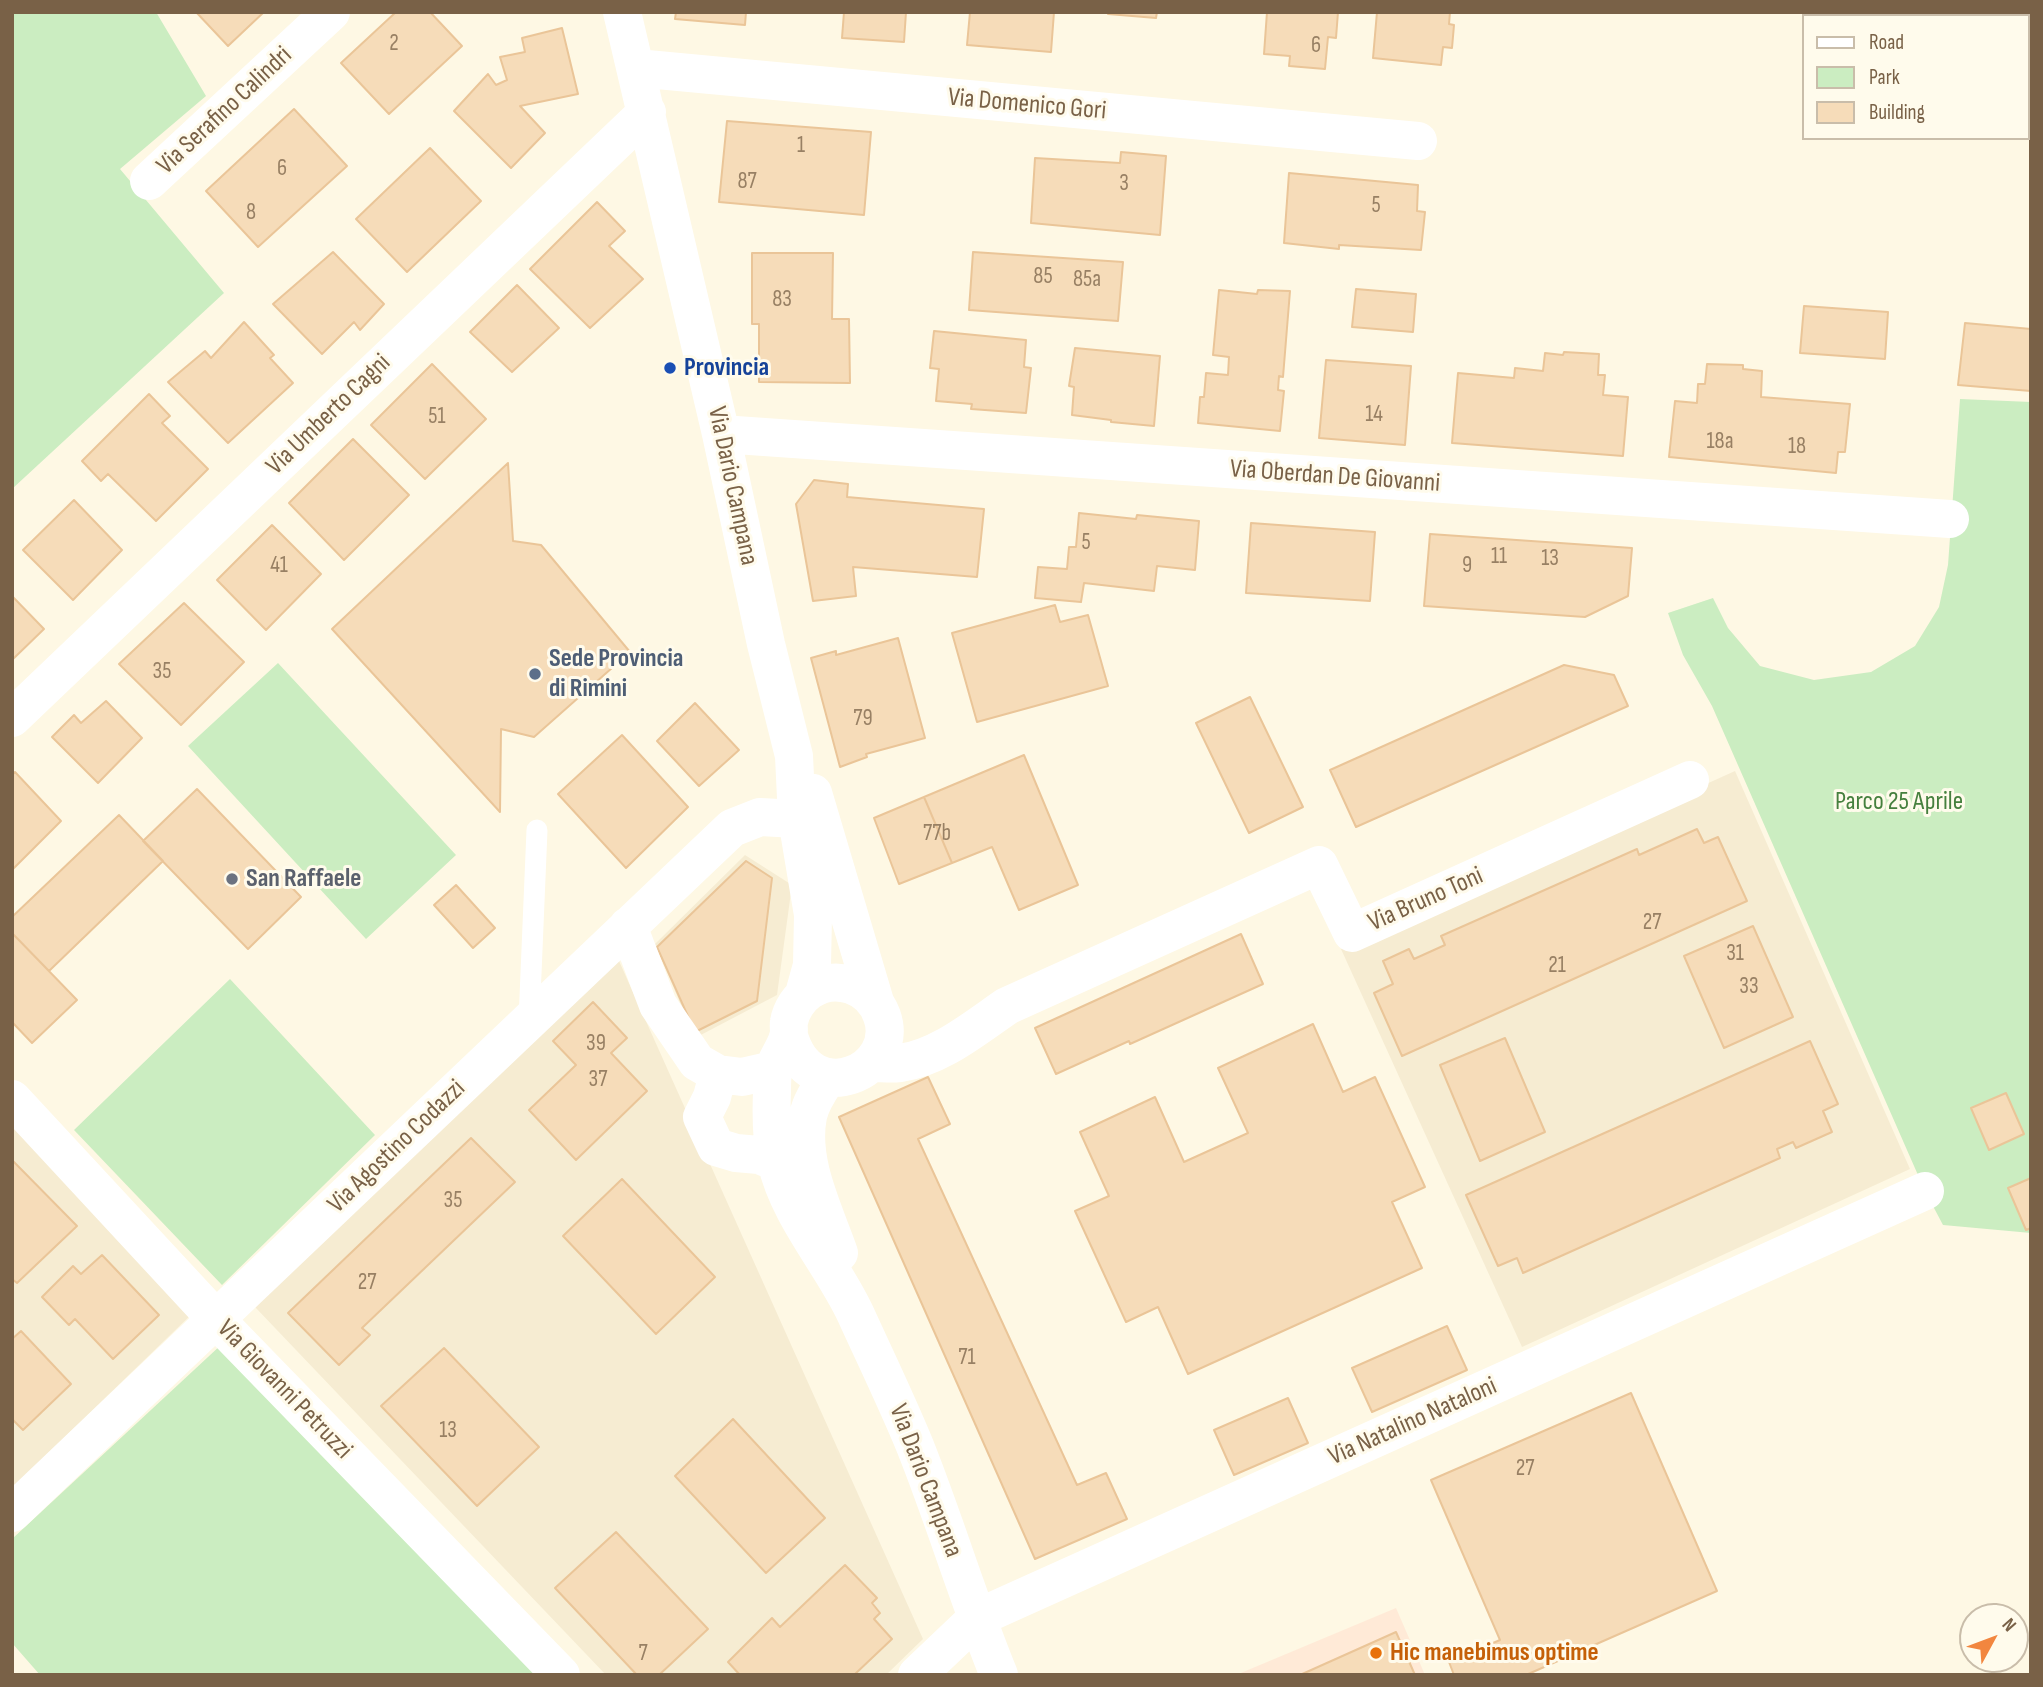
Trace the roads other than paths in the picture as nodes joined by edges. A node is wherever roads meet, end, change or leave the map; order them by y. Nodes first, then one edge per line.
1 (331, 12) edge
2 (622, 12) edge
3 (636, 68) junction
4 (647, 112) junction
5 (1418, 141) dead end
6 (149, 180) dead end
7 (721, 435) junction
8 (1950, 519) dead end
9 (12, 718) edge
10 (794, 756) junction
11 (1690, 780) dead end
12 (797, 819) junction
13 (537, 830) dead end
14 (628, 926) junction
15 (804, 994) junction
16 (1007, 1006) junction
17 (879, 1014) junction
18 (528, 1023) junction
19 (789, 1036) junction
20 (872, 1063) junction
21 (773, 1070) junction
22 (718, 1073) junction
23 (828, 1077) junction
24 (13, 1101) edge
25 (776, 1162) junction
26 (1925, 1191) dead end
27 (844, 1289) junction
28 (216, 1320) junction
29 (12, 1513) edge
30 (977, 1618) junction
31 (561, 1675) edge
32 (918, 1675) edge
33 (999, 1675) edge

1 - 6 street, Via Serafino Calindri
2 - 3 street, Via Dario Campana
3 - 4 street, Via Dario Campana
3 - 5 street, Via Domenico Gori
4 - 7 street, Via Dario Campana
4 - 9 street, Via Umberto Cagni
7 - 8 street, Via Oberdan De Giovanni
7 - 10 street, Via Dario Campana
10 - 12 street, Via Dario Campana
10 - 17 street, Via Dario Campana
11 - 16 street, Via Bruno Toni
12 - 14 street, Via Agostino Codazzi
12 - 15 street, Via Dario Campana
13 - 18 lane
14 - 18 street, Via Agostino Codazzi
14 - 22 street
15 - 17 street
15 - 19 street, Via Dario Campana
16 - 17 street, Via Bruno Toni
16 - 20 street, Via Bruno Toni
17 - 20 street
18 - 28 street, Via Agostino Codazzi
19 - 21 street, Via Dario Campana
19 - 23 street
20 - 23 street
21 - 22 street
21 - 25 street, Via Dario Campana
22 - 25 street
23 - 27 street, Via Dario Campana
24 - 28 street, Via Giovanni Petruzzi
25 - 27 street, Via Dario Campana
26 - 30 street, Via Natalino Nataloni
27 - 30 street, Via Dario Campana
28 - 29 street, Via Agostino Codazzi
28 - 31 street, Via Giovanni Petruzzi
30 - 32 street, Via Natalino Nataloni
30 - 33 street, Via Dario Campana

